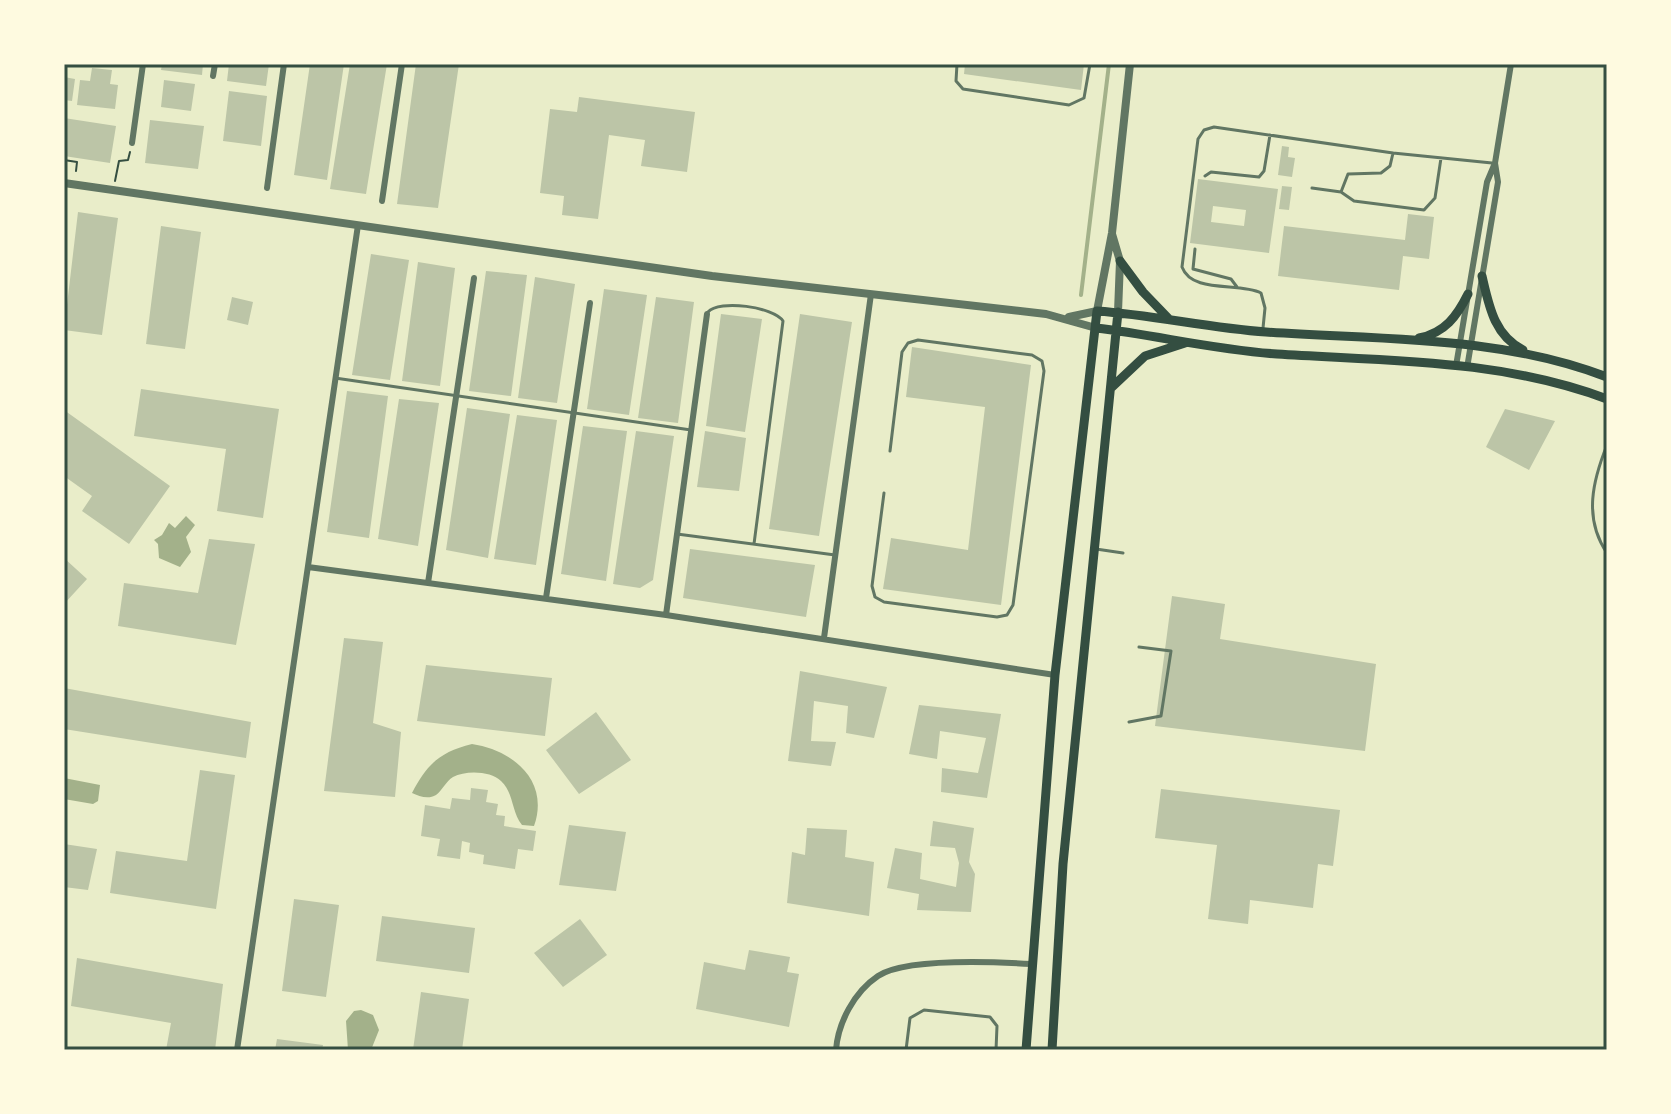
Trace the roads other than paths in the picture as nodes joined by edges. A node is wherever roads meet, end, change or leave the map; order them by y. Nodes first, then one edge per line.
1 (143, 64) edge
2 (215, 64) edge
3 (284, 64) edge
4 (402, 64) edge
5 (957, 64) edge
6 (1090, 64) edge
7 (1130, 64) edge
8 (1511, 64) edge
9 (213, 76) dead end
10 (1270, 135) junction
11 (132, 143) road end
12 (1393, 153) junction
13 (1441, 158) junction
14 (1495, 163) junction
15 (1205, 176) dead end
16 (69, 184) edge
17 (267, 188) dead end
18 (1312, 188) dead end
19 (1341, 192) junction
20 (382, 201) dead end
21 (358, 225) junction
22 (1112, 233) junction
23 (1195, 249) dead end
24 (1120, 261) junction
25 (1482, 276) junction
26 (474, 278) dead end
27 (1237, 287) junction
28 (871, 294) junction
29 (1468, 294) junction
30 (590, 303) dead end
31 (1097, 311) junction
32 (1118, 312) junction
33 (707, 314) joint
34 (1068, 318) junction
35 (1169, 319) junction
36 (1096, 328) junction
37 (1117, 331) junction
38 (1262, 332) junction
39 (1408, 341) junction
40 (1188, 342) junction
41 (1459, 343) junction
42 (1471, 345) junction
43 (1533, 355) junction
44 (1456, 366) junction
45 (1467, 368) junction
46 (1607, 377) edge
47 (335, 378) junction
48 (1111, 389) junction
49 (457, 397) junction
50 (1607, 399) edge
51 (575, 414) junction
52 (691, 430) junction
53 (1607, 445) edge
54 (890, 451) dead end
55 (884, 493) dead end
56 (677, 534) junction
57 (754, 544) junction
58 (1096, 549) junction
59 (1123, 553) dead end
60 (1607, 553) edge
61 (835, 555) junction
62 (308, 567) junction
63 (428, 583) junction
64 (546, 598) junction
65 (666, 615) junction
66 (824, 638) junction
67 (1139, 647) dead end
68 (1055, 675) junction
69 (1129, 722) dead end
70 (1032, 964) junction
71 (237, 1050) edge
72 (836, 1050) edge
73 (906, 1050) edge
74 (996, 1050) edge
75 (1026, 1050) edge
76 (1052, 1050) edge

1 - 11 street
2 - 9 street
3 - 17 street
4 - 20 street
5 - 6 lane
7 - 22 street
8 - 14 street
10 - 12 lane
10 - 15 lane
10 - 27 lane
12 - 13 lane
12 - 19 lane
13 - 14 lane
13 - 19 lane
14 - 25 street
14 - 29 street
16 - 21 street
18 - 19 lane
21 - 28 street
21 - 47 street
22 - 24 street
22 - 31 street
23 - 27 lane
24 - 32 street
24 - 35 main road
25 - 42 street
25 - 43 main road
26 - 49 street
27 - 38 lane
28 - 34 street
28 - 61 street
29 - 39 main road
29 - 41 street
30 - 51 street
31 - 32 main road
31 - 34 street
31 - 36 main road
32 - 35 main road
32 - 37 main road
33 - 52 street
33 - 57 lane
34 - 36 street
35 - 38 main road
36 - 37 main road
36 - 68 main road
37 - 40 main road
37 - 48 main road
38 - 39 main road
39 - 41 main road
40 - 44 main road
40 - 48 main road
41 - 42 main road
41 - 44 street
42 - 43 main road
42 - 45 street
43 - 46 main road
44 - 45 main road
45 - 50 main road
47 - 49 lane
47 - 62 street
48 - 58 main road
49 - 51 lane
49 - 63 street
51 - 52 lane
51 - 64 street
52 - 56 street
53 - 60 lane
54 - 55 lane
56 - 57 lane
56 - 65 street
57 - 61 lane
58 - 59 lane
58 - 76 main road
61 - 66 street
62 - 63 street
62 - 71 street
63 - 64 street
64 - 65 street
65 - 66 street
66 - 68 street
67 - 69 lane
68 - 70 main road
70 - 72 street
70 - 75 main road
73 - 74 lane

